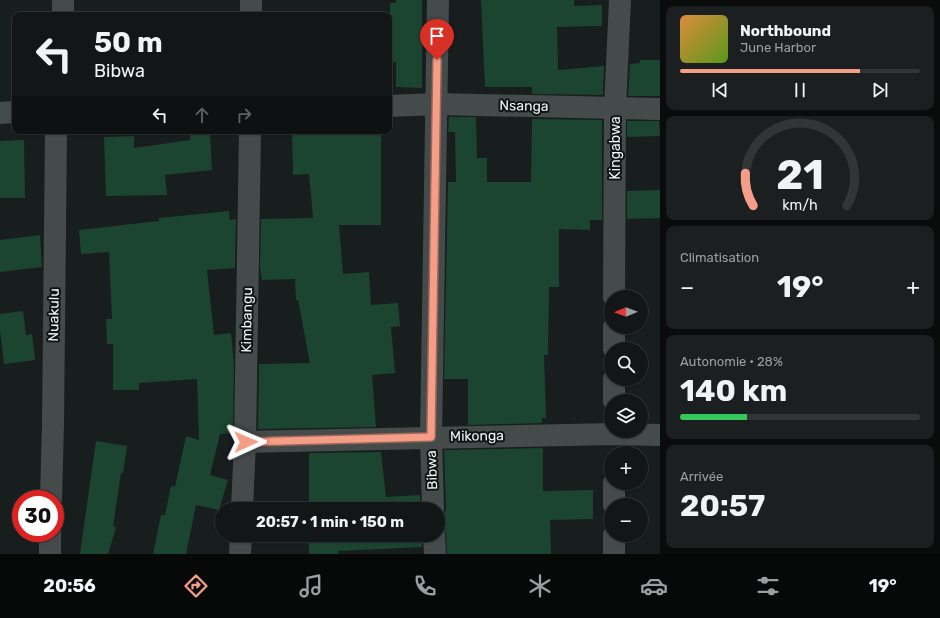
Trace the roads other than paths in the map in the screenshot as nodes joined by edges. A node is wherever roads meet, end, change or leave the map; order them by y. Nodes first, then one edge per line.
1 (63, 0) edge
2 (251, 0) edge
3 (438, 0) edge
4 (620, 0) edge
5 (63, 12) edge
6 (251, 12) edge
7 (437, 104) junction
8 (392, 106) edge
9 (616, 108) junction
10 (660, 109) edge
11 (0, 112) edge
12 (12, 112) edge
13 (56, 134) edge
14 (250, 134) edge
15 (614, 290) edge
16 (660, 435) edge
17 (431, 437) junction
18 (614, 439) edge
19 (246, 442) junction
20 (51, 490) edge
21 (242, 502) edge
22 (433, 502) edge
23 (50, 542) edge
24 (241, 542) edge
25 (434, 542) edge
26 (614, 542) edge
27 (50, 554) edge
28 (240, 554) edge
29 (434, 554) edge
30 (614, 554) edge

1 - 5 street
2 - 6 street
3 - 7 street, Bibwa
4 - 9 street, Kingabwa
7 - 8 street, Nsanga
7 - 9 street, Nsanga
7 - 17 street, Bibwa
9 - 10 street, Nsanga
9 - 15 street, Kingabwa
11 - 12 street
13 - 20 street, Nuakulu
14 - 19 street, Kimbangu
16 - 18 street, Mikonga
17 - 18 street, Mikonga
17 - 19 street, Mikonga
17 - 22 street, Bibwa
19 - 21 street, Kimbangu
23 - 27 street
24 - 28 street
25 - 29 street
26 - 30 street

